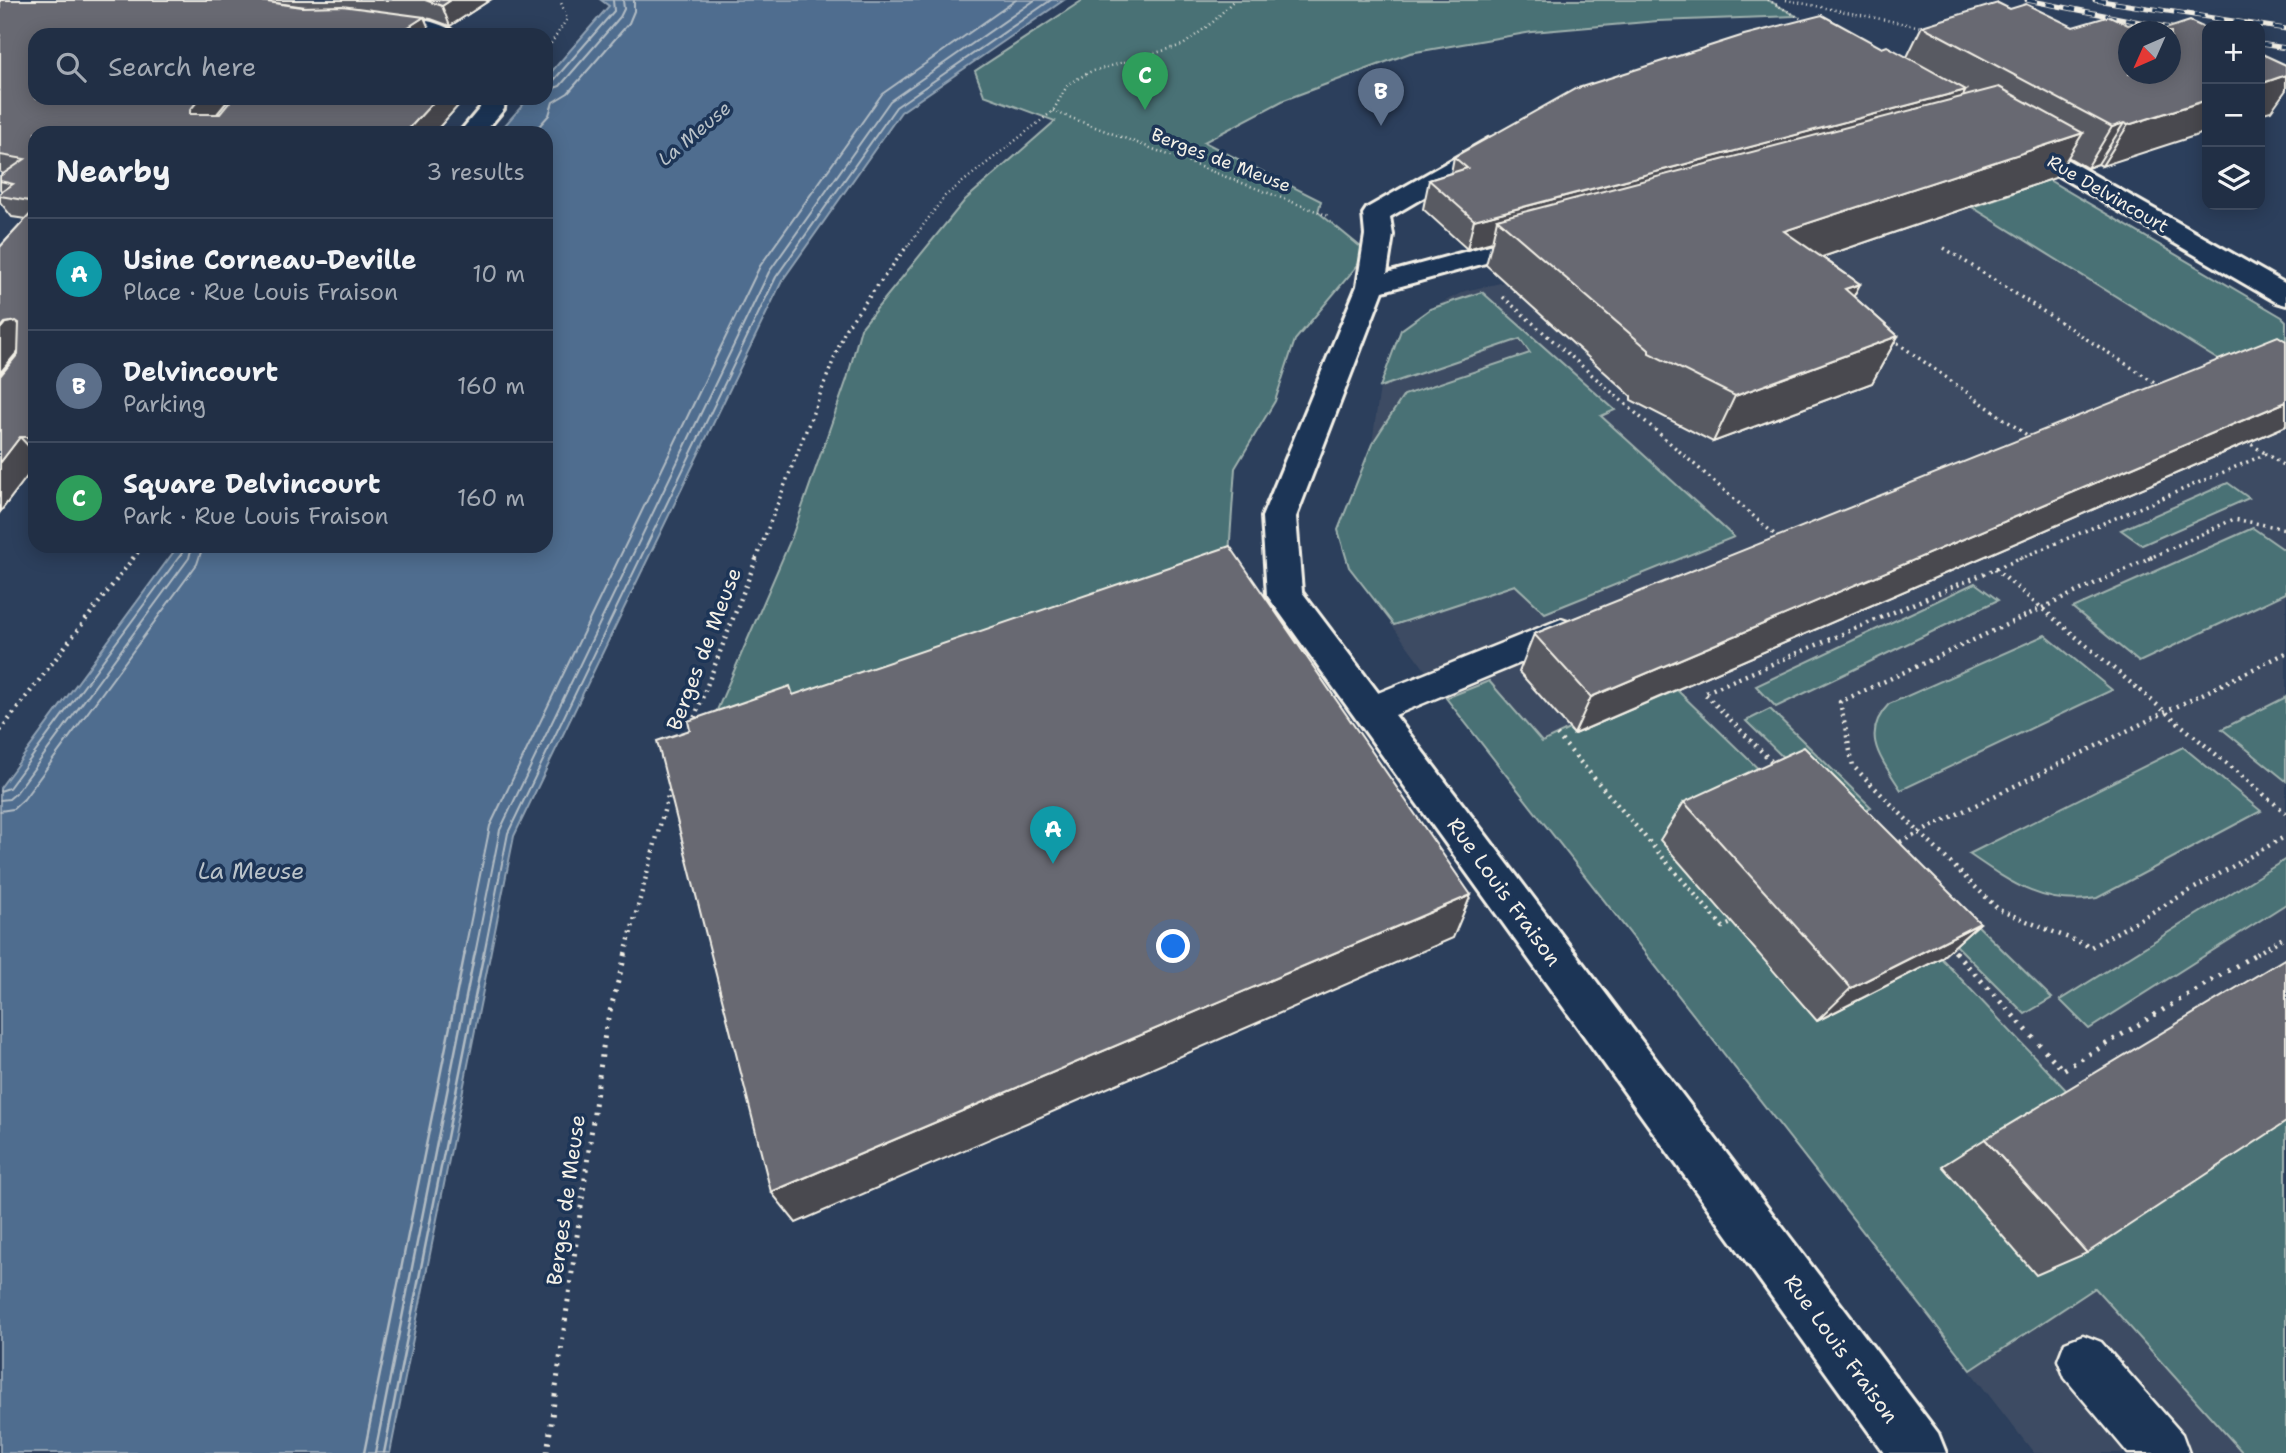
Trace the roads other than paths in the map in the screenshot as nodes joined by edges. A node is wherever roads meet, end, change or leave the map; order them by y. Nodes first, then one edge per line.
1 (352, 17) edge
2 (424, 28) edge
3 (492, 105) edge
4 (477, 126) edge
5 (1992, 127) edge
6 (1521, 131) edge
7 (1569, 232) edge
8 (1371, 286) junction
9 (2286, 296) edge
10 (1561, 632) edge
11 (1370, 711) junction
12 (2083, 1360) dead end
13 (1918, 1453) edge
14 (2163, 1453) edge

1 - 2 street
3 - 4 street
5 - 9 street, Rue Delvincourt
6 - 8 street, Rue Louis Fraison
7 - 8 street
8 - 11 street, Rue Louis Fraison
10 - 11 lane
11 - 13 street, Rue Louis Fraison
12 - 14 lane

